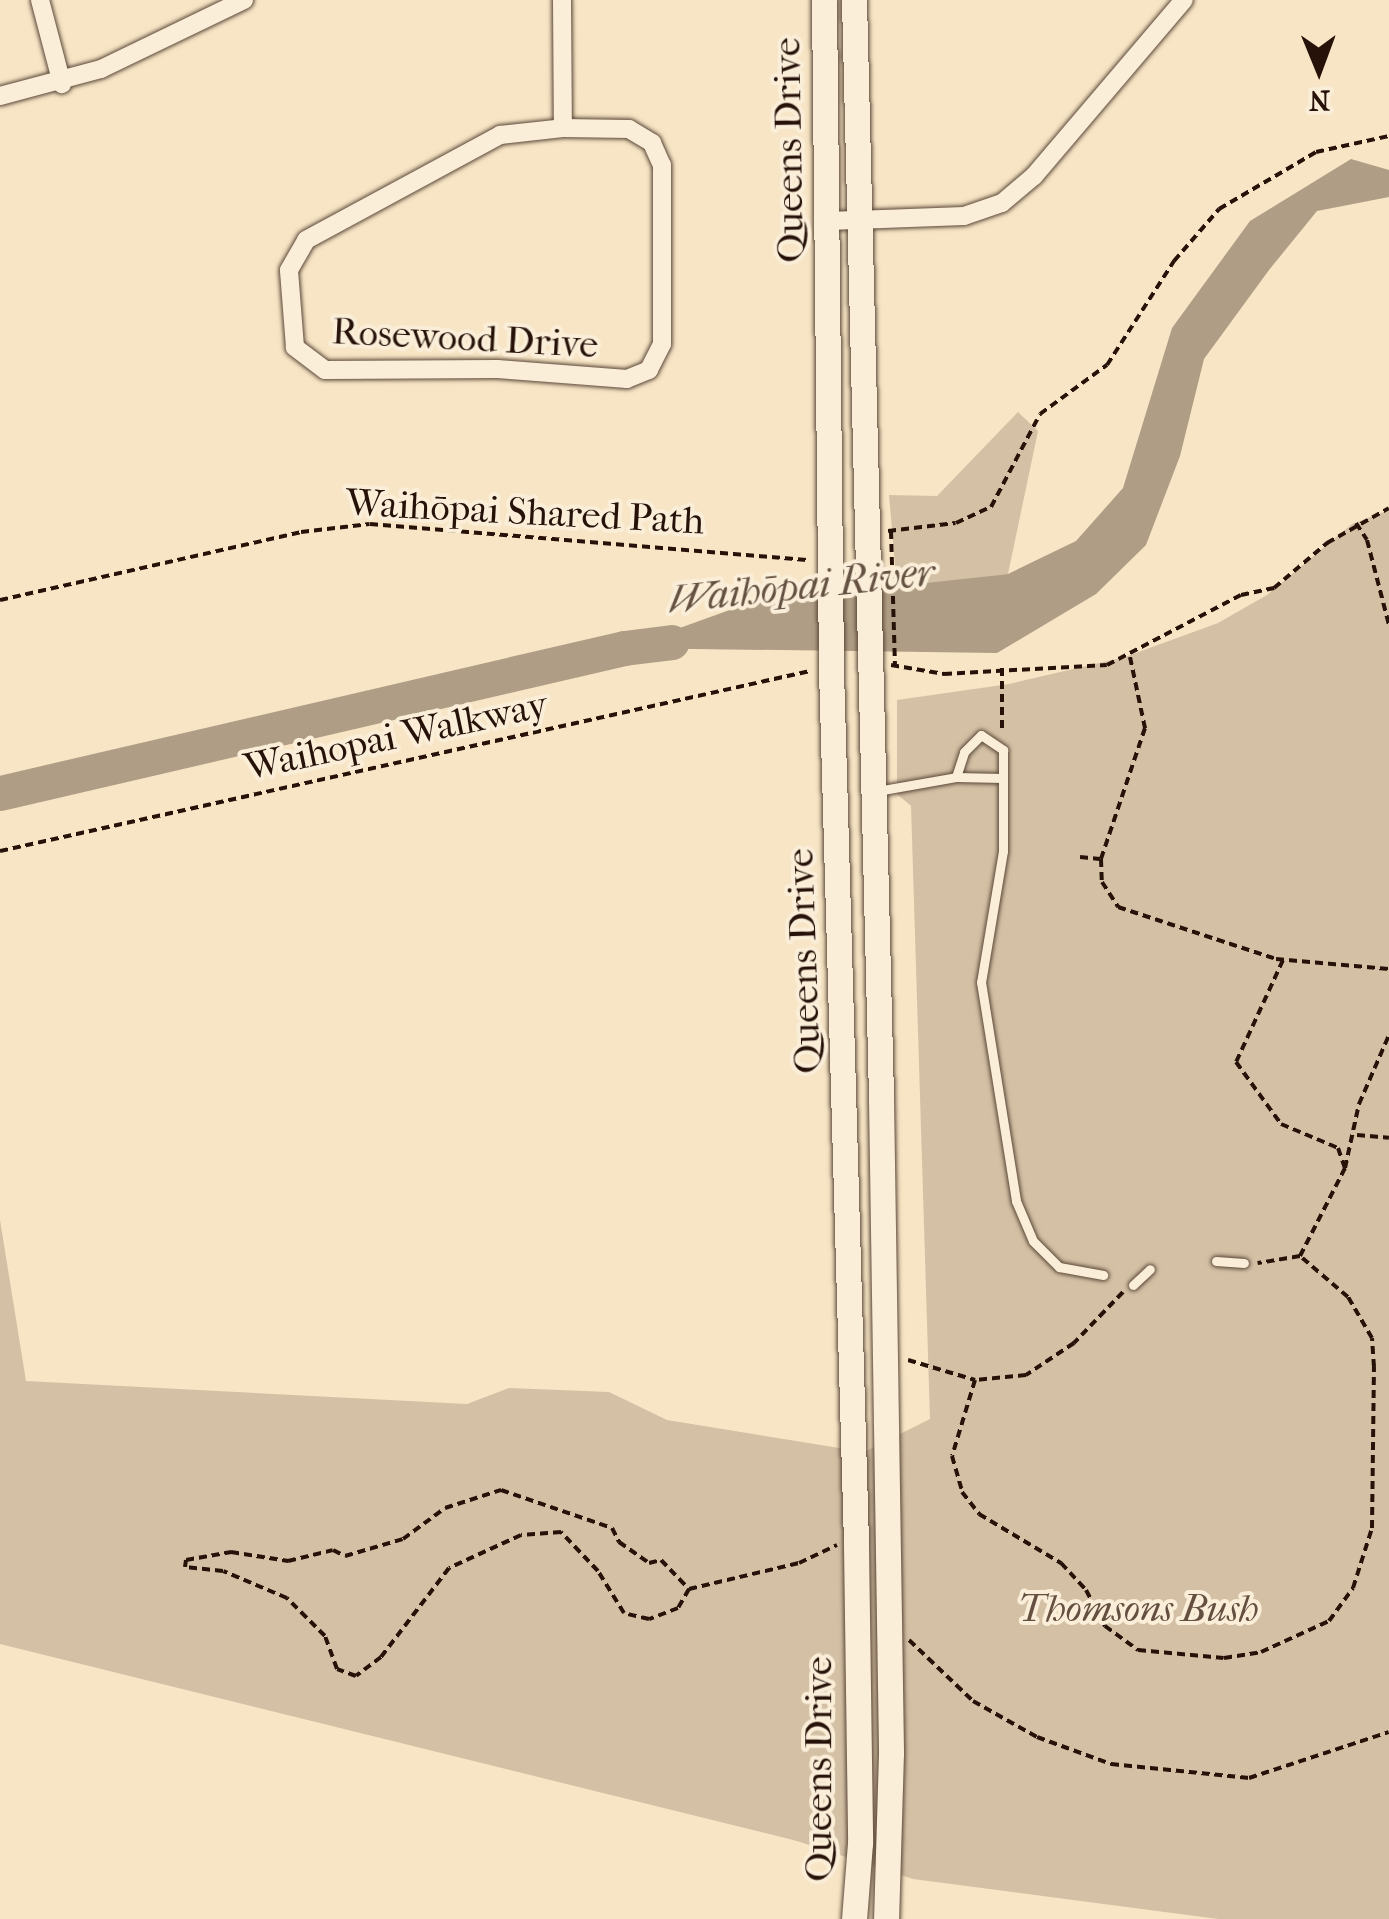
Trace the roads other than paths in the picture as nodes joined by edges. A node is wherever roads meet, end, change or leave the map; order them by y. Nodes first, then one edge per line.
1 (40, 0) edge
2 (244, 0) edge
3 (562, 0) edge
4 (824, 0) edge
5 (854, 0) edge
6 (1183, 0) edge
7 (62, 84) junction
8 (0, 96) edge
9 (563, 128) junction
10 (858, 220) junction
11 (828, 221) junction
12 (956, 777) junction
13 (1003, 778) junction
14 (874, 792) junction
15 (881, 1098) junction
16 (846, 1100) junction
17 (1216, 1261) dead end
18 (1244, 1263) road end
19 (1150, 1269) dead end
20 (1103, 1275) dead end
21 (1133, 1285) road end
22 (854, 1919) edge
23 (886, 1919) edge

1 - 7 street
2 - 7 street
3 - 9 street
4 - 11 main road, Queens Drive
5 - 10 main road, Queens Drive
6 - 10 street
7 - 8 street
9 - 9 street, Rosewood Drive
10 - 11 street
10 - 14 main road, Queens Drive
11 - 16 main road, Queens Drive
12 - 13 lane
12 - 13 lane
12 - 14 lane
13 - 20 lane
14 - 15 main road, Queens Drive
15 - 16 main road
15 - 23 main road, Queens Drive
16 - 22 main road, Queens Drive
17 - 18 lane
19 - 21 lane

